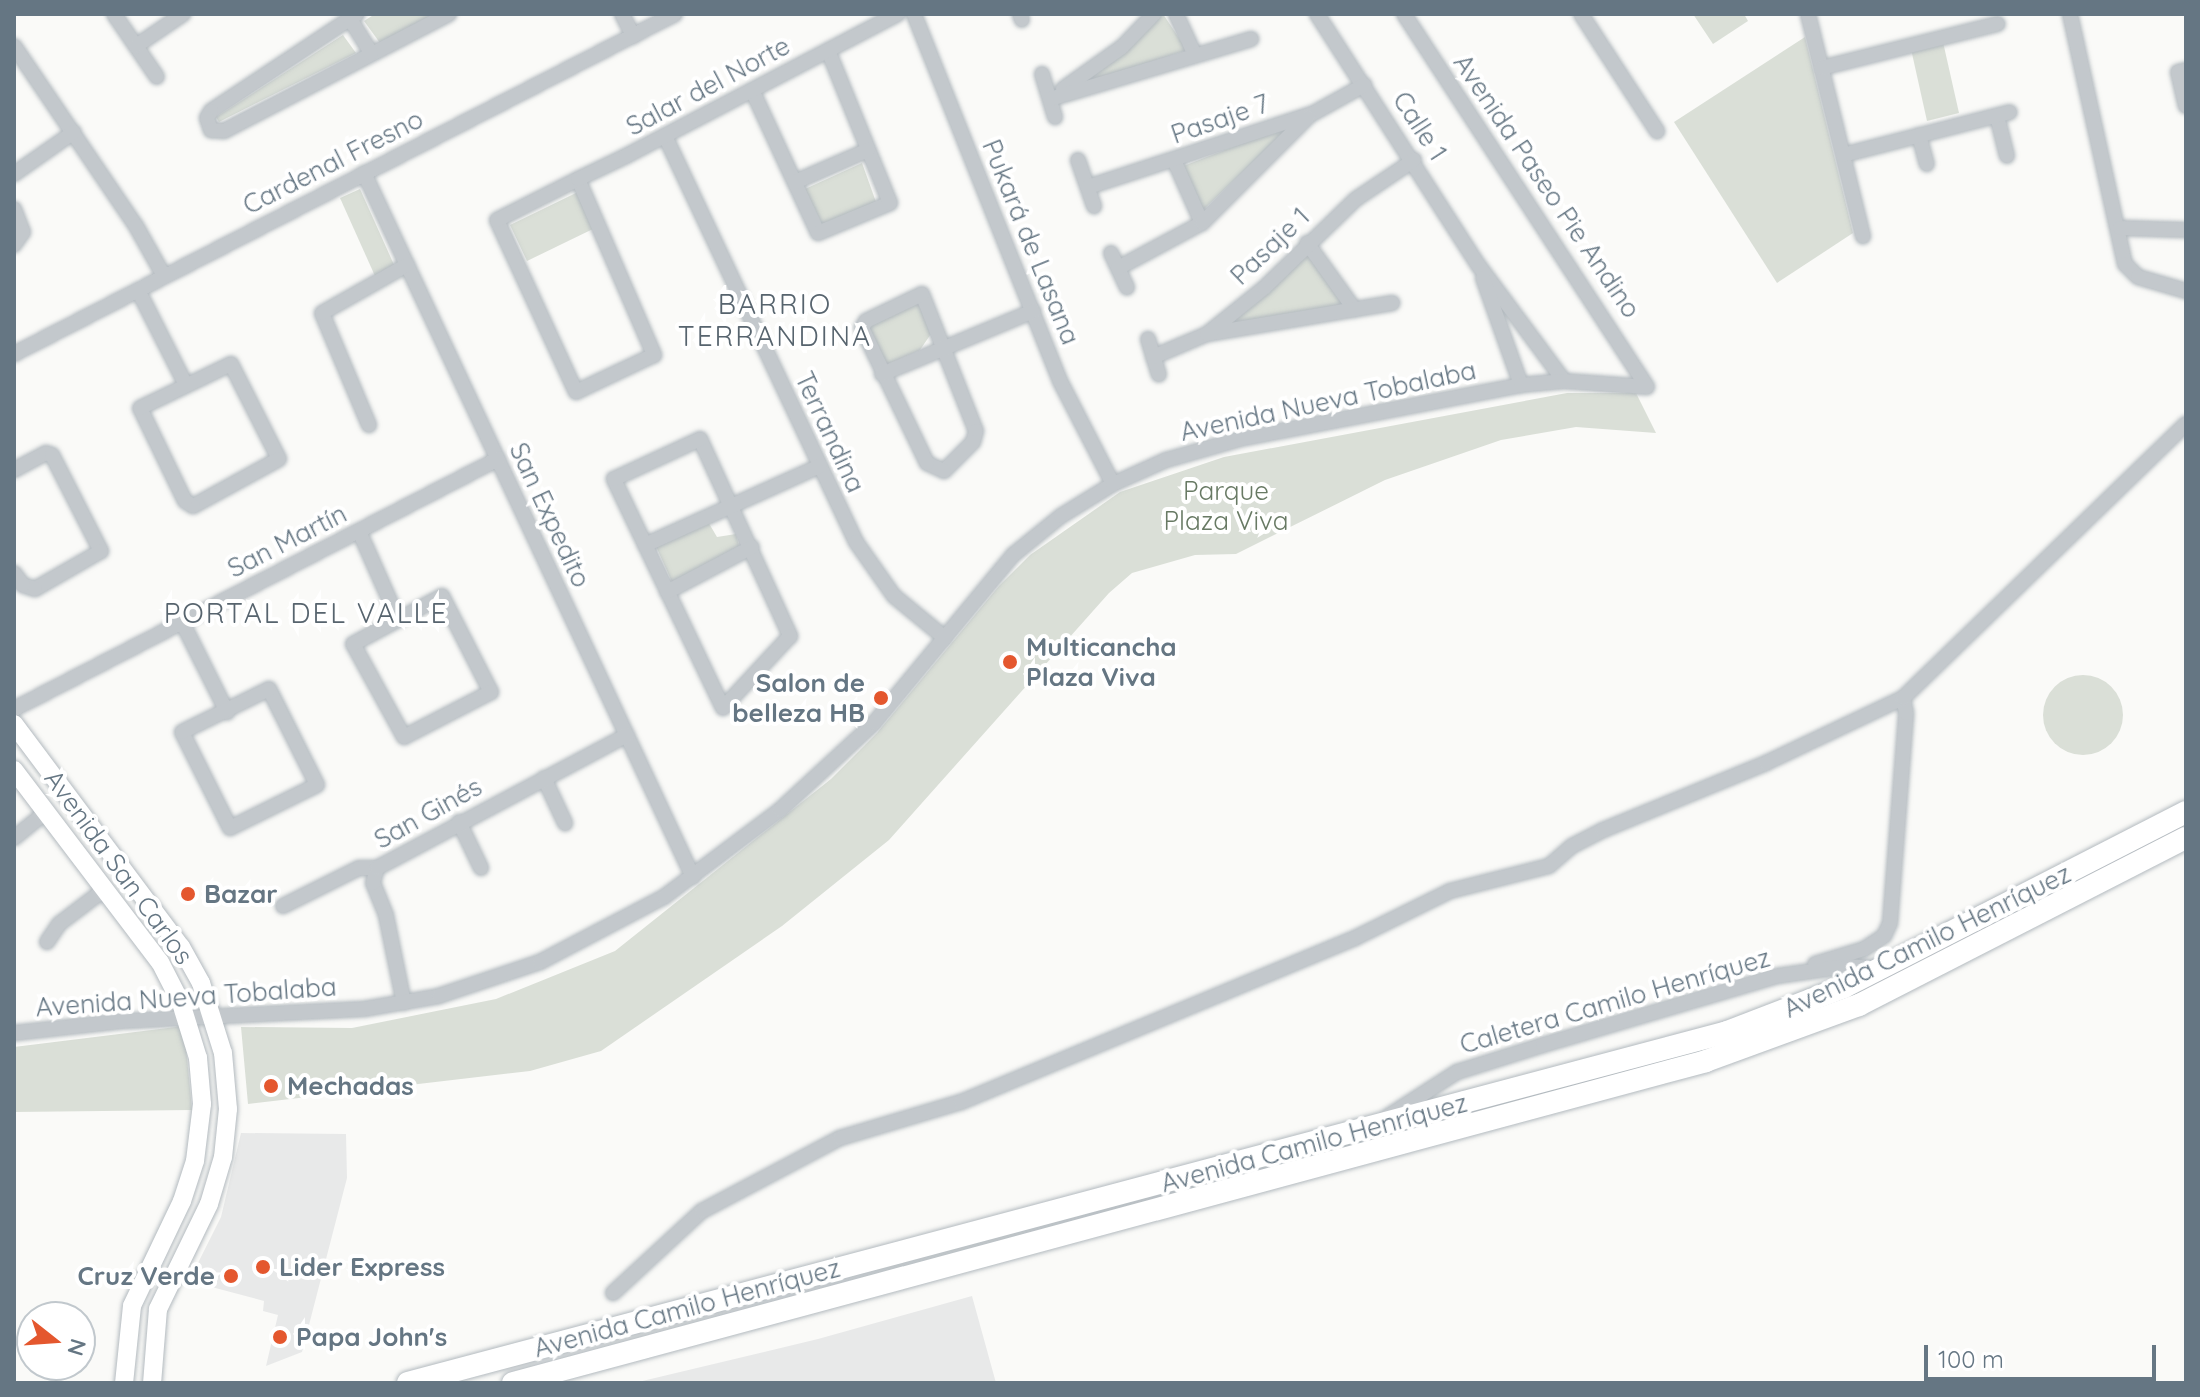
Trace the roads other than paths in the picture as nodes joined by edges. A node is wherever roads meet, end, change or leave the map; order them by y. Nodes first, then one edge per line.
1 (114, 14) edge
2 (183, 14) edge
3 (449, 14) edge
4 (622, 14) edge
5 (675, 14) edge
6 (898, 14) edge
7 (914, 14) edge
8 (1154, 14) edge
9 (1176, 14) edge
10 (1317, 14) edge
11 (1404, 14) edge
12 (1581, 14) edge
13 (1808, 14) edge
14 (2070, 14) edge
15 (354, 16) edge
16 (1998, 24) dead end
17 (633, 36) junction
18 (1251, 39) dead end
19 (14, 46) edge
20 (136, 46) junction
21 (828, 50) junction
22 (371, 53) junction
23 (1194, 53) junction
24 (1821, 68) junction
25 (2186, 70) edge
26 (1042, 74) dead end
27 (157, 77) dead end
28 (1364, 85) junction
29 (752, 90) junction
30 (1050, 99) junction
31 (2186, 106) edge
32 (1312, 114) junction
33 (1055, 117) dead end
34 (1657, 131) dead end
35 (74, 132) junction
36 (1919, 135) junction
37 (665, 136) junction
38 (868, 150) junction
39 (1843, 155) junction
40 (2007, 156) dead end
41 (1078, 160) dead end
42 (1174, 160) junction
43 (1414, 160) junction
44 (1927, 164) dead end
45 (364, 173) junction
46 (14, 174) edge
47 (578, 179) junction
48 (795, 182) junction
49 (1088, 187) junction
50 (1094, 206) dead end
51 (14, 209) edge
52 (1202, 223) junction
53 (2120, 228) junction
54 (2186, 230) edge
55 (1863, 236) dead end
56 (18, 238) edge
57 (1307, 243) junction
58 (1111, 253) dead end
59 (407, 265) junction
60 (1479, 266) junction
61 (1118, 268) junction
62 (164, 276) junction
63 (1127, 287) dead end
64 (138, 290) junction
65 (2186, 291) edge
66 (1392, 303) dead end
67 (1355, 310) junction
68 (1033, 311) junction
69 (1207, 334) junction
70 (1148, 339) dead end
71 (945, 345) junction
72 (14, 354) edge
73 (1153, 357) junction
74 (882, 374) junction
75 (1159, 374) dead end
76 (1564, 381) junction
77 (185, 383) junction
78 (1521, 385) junction
79 (1647, 387) joint
80 (2186, 424) edge
81 (369, 425) dead end
82 (498, 459) junction
83 (820, 466) junction
84 (14, 470) edge
85 (1113, 484) junction
86 (731, 504) junction
87 (359, 531) junction
88 (645, 545) junction
89 (752, 547) junction
90 (14, 573) edge
91 (667, 592) junction
92 (398, 619) junction
93 (182, 622) junction
94 (945, 638) junction
95 (1903, 698) junction
96 (14, 709) edge
97 (227, 712) junction
98 (14, 724) edge
99 (627, 735) junction
100 (14, 770) edge
101 (544, 778) junction
102 (46, 812) junction
103 (2186, 812) edge
104 (459, 822) junction
105 (565, 823) dead end
106 (14, 838) edge
107 (2186, 838) edge
108 (377, 868) junction
109 (481, 868) dead end
110 (693, 877) junction
111 (105, 889) junction
112 (283, 906) dead end
113 (47, 942) dead end
114 (1882, 968) junction
115 (1777, 976) junction
116 (404, 1003) junction
117 (213, 1016) junction
118 (187, 1017) junction
119 (14, 1033) edge
120 (1378, 1125) junction
121 (613, 1293) dead end
122 (124, 1357) junction
123 (151, 1361) junction
124 (124, 1383) edge
125 (152, 1383) edge
126 (408, 1383) edge
127 (513, 1383) edge

1 - 20 street
2 - 20 street
3 - 22 street
4 - 17 street
5 - 17 street, Cardenal Fresno
6 - 21 street, Salar del Norte
7 - 68 street, Pukará de Lasana
8 - 30 street
9 - 23 street
10 - 28 street, Calle 1
11 - 79 street, Avenida Paseo Pie Andino
12 - 34 street
13 - 24 street
14 - 53 street
15 - 22 street
15 - 22 street
16 - 24 street
17 - 45 street, Cardenal Fresno
18 - 23 street
19 - 35 street
20 - 27 street
21 - 29 street, Salar del Norte
21 - 38 street
23 - 30 street
24 - 39 street
25 - 31 street
26 - 30 street
28 - 32 street, Pasaje 7
28 - 43 street, Calle 1
29 - 37 street, Salar del Norte
29 - 48 street
30 - 33 street
32 - 42 street, Pasaje 7
32 - 52 street
35 - 46 street
35 - 62 street
36 - 39 street
36 - 40 street
36 - 44 street
37 - 47 street, Salar del Norte
37 - 83 street, Terrandina
38 - 48 street
38 - 48 street
39 - 55 street
41 - 49 street
42 - 49 street, Pasaje 7
42 - 52 street
43 - 57 street, Pasaje 1
43 - 60 street, Calle 1
45 - 59 street, San Expedito
45 - 62 street, Cardenal Fresno
47 - 47 street, Salar del Norte
49 - 50 street
51 - 56 street
52 - 61 street
53 - 54 street
53 - 65 street
57 - 67 street
57 - 69 street, Pasaje 1
58 - 61 street
59 - 81 street
59 - 82 street, San Expedito
60 - 76 street, Calle 1
60 - 78 street, Calle 1
61 - 63 street
62 - 64 street, Cardenal Fresno
64 - 72 street, Cardenal Fresno
64 - 77 street
66 - 67 street
67 - 69 street
68 - 71 street
68 - 85 street, Pukará de Lasana
69 - 73 street, Pasaje 1
70 - 73 street
71 - 74 street
71 - 74 street
71 - 74 street
73 - 75 street
76 - 78 street, Avenida Nueva Tobalaba
76 - 79 street, Avenida Nueva Tobalaba
77 - 77 street
78 - 85 street, Avenida Nueva Tobalaba
80 - 95 street
82 - 87 street, San Martín
82 - 99 street, San Expedito
83 - 86 street
83 - 94 street, Terrandina
84 - 90 street
85 - 94 street, Avenida Nueva Tobalaba
86 - 88 street
86 - 88 street
86 - 89 street
87 - 92 street
87 - 93 street, San Martín
88 - 91 street
89 - 91 street
89 - 91 street
92 - 92 street
93 - 96 street, San Martín
93 - 97 street
94 - 110 street, Avenida Nueva Tobalaba
95 - 115 street
95 - 121 street
97 - 97 street
98 - 117 main road, Avenida San Carlos
99 - 101 street, San Ginés
99 - 110 street, San Expedito
100 - 102 main road, Avenida San Carlos
101 - 104 street, San Ginés
101 - 105 street
102 - 106 street
102 - 111 main road, Avenida San Carlos
103 - 114 main road, Avenida Camilo Henríquez
104 - 108 street, San Ginés
104 - 109 street
107 - 127 main road, Avenida Camilo Henríquez
108 - 112 street
108 - 116 street, San Ginés
110 - 116 street, Avenida Nueva Tobalaba
111 - 113 street
111 - 118 main road, Avenida San Carlos
114 - 115 street, Caletera Camilo Henríquez
114 - 120 main road, Avenida Camilo Henríquez
115 - 120 street, Caletera Camilo Henríquez
116 - 117 street, Avenida Nueva Tobalaba
117 - 118 street, Avenida Nueva Tobalaba
117 - 123 main road, Avenida San Carlos
118 - 119 street, Avenida Nueva Tobalaba
118 - 122 main road, Avenida San Carlos
120 - 126 main road, Avenida Camilo Henríquez
122 - 123 main road
122 - 124 main road, Avenida San Carlos
123 - 125 main road, Avenida San Carlos

